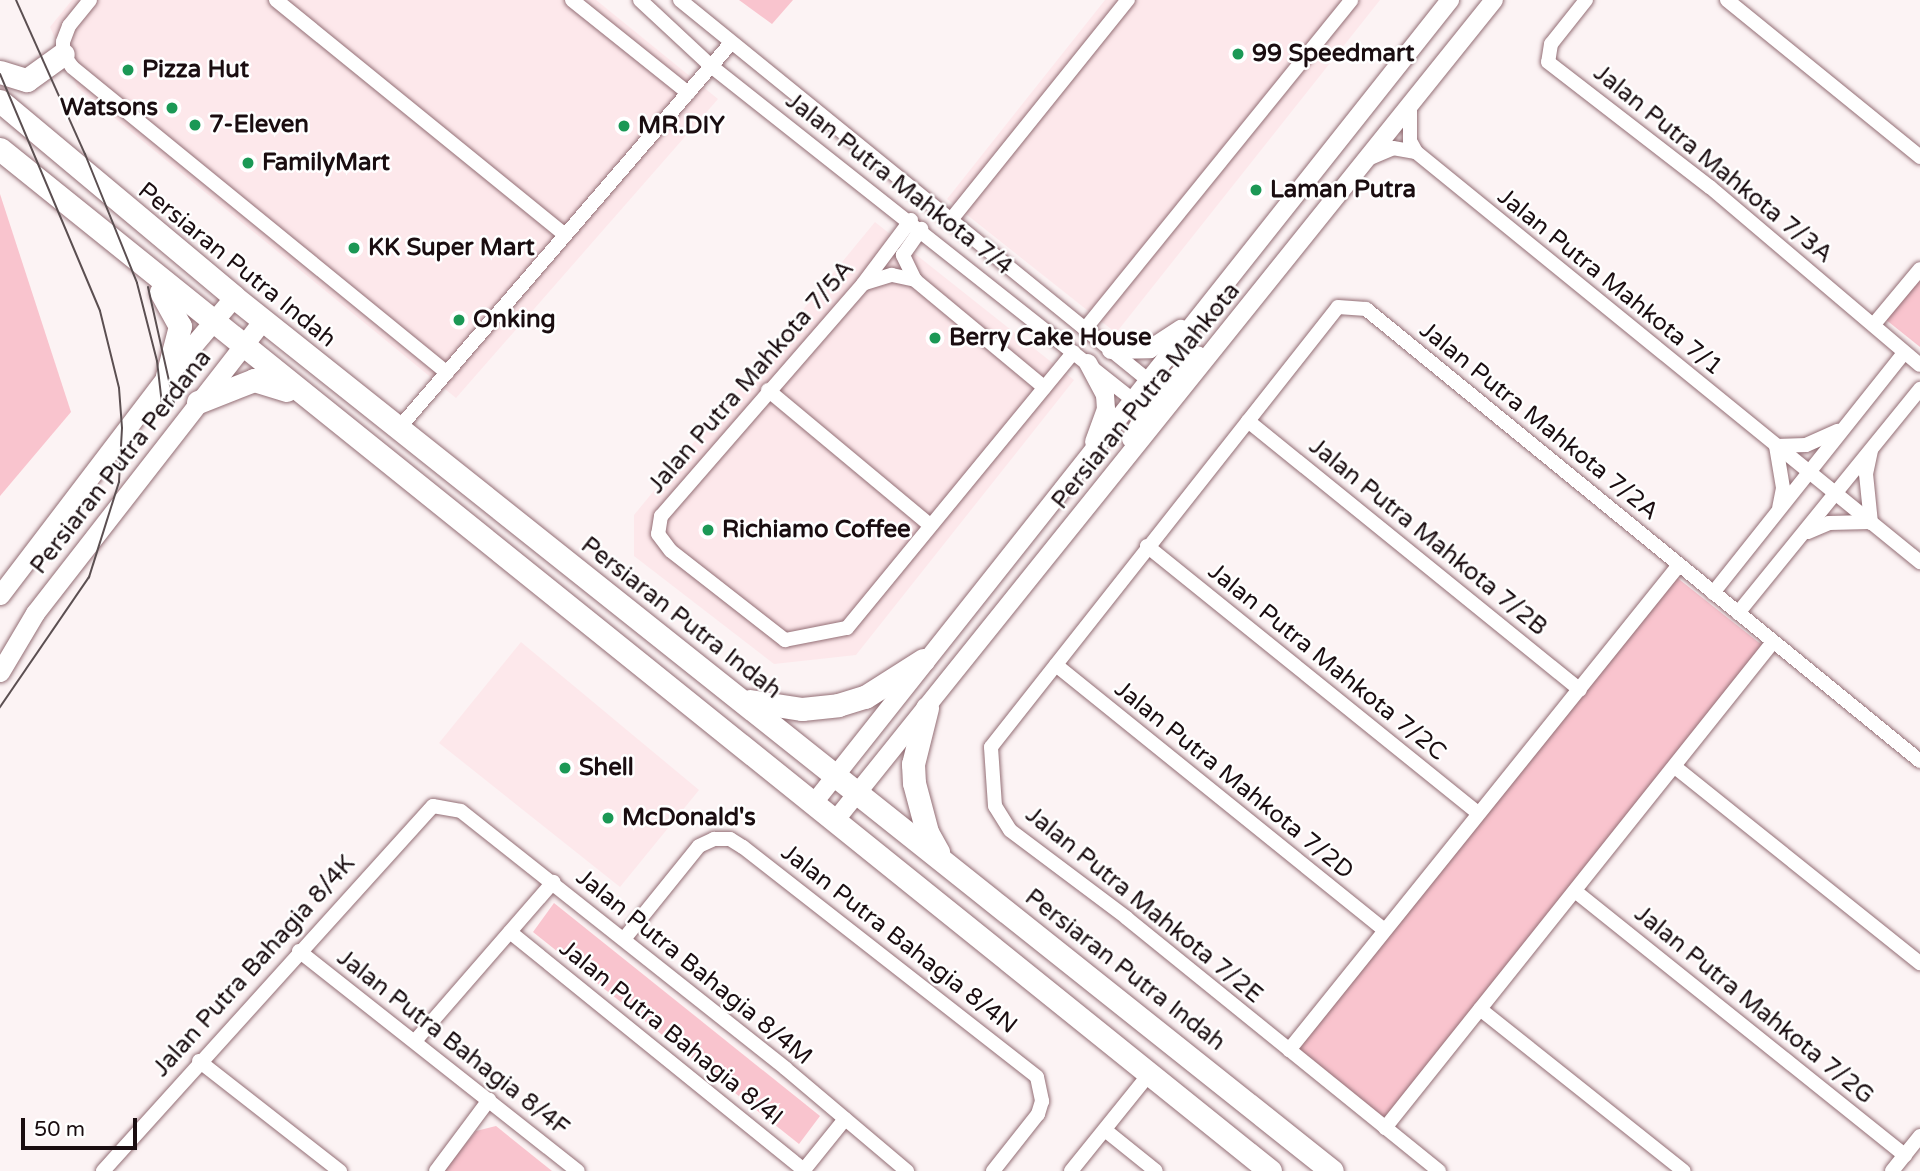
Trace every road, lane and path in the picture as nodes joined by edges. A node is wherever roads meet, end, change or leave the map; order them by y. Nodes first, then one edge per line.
1 (90, 0) edge
2 (276, 0) edge
3 (572, 0) edge
4 (640, 0) edge
5 (680, 0) edge
6 (1128, 0) edge
7 (1351, 0) edge
8 (1450, 0) edge
9 (1484, 0) edge
10 (1494, 0) edge
11 (1586, 0) edge
12 (1727, 0) edge
13 (1472, 28) junction
14 (731, 43) junction
15 (63, 54) junction
16 (711, 66) junction
17 (0, 72) edge
18 (688, 93) junction
19 (0, 101) edge
20 (1410, 105) junction
21 (0, 149) edge
22 (1416, 152) junction
23 (1920, 157) edge
24 (1366, 159) junction
25 (950, 221) junction
26 (916, 225) junction
27 (565, 235) junction
28 (1920, 269) edge
29 (148, 272) junction
30 (915, 279) junction
31 (863, 284) junction
32 (234, 297) junction
33 (263, 320) junction
34 (1193, 323) junction
35 (1875, 323) junction
36 (212, 324) junction
37 (1321, 324) joint
38 (1085, 329) junction
39 (1221, 342) junction
40 (241, 347) junction
41 (1111, 350) junction
42 (1904, 353) junction
43 (1081, 358) junction
44 (1920, 365) edge
45 (447, 373) junction
46 (167, 376) junction
47 (1148, 380) junction
48 (1044, 387) junction
49 (1920, 389) edge
50 (768, 390) junction
51 (302, 396) junction
52 (1154, 399) junction
53 (1133, 400) junction
54 (198, 402) junction
55 (1248, 421) junction
56 (1846, 425) junction
57 (399, 428) junction
58 (1776, 446) junction
59 (1872, 448) junction
60 (1091, 452) junction
61 (1809, 473) junction
62 (1108, 482) junction
63 (1835, 494) junction
64 (1776, 516) junction
65 (1871, 523) junction
66 (929, 524) junction
67 (1803, 535) junction
68 (1147, 547) junction
69 (1920, 562) edge
70 (1679, 565) junction
71 (0, 595) edge
72 (1718, 597) junction
73 (1738, 613) junction
74 (1773, 642) junction
75 (923, 660) junction
76 (1056, 665) junction
77 (0, 672) edge
78 (1580, 690) junction
79 (740, 698) junction
80 (927, 708) junction
81 (1920, 761) edge
82 (1675, 767) junction
83 (835, 773) junction
84 (859, 792) junction
85 (813, 804) junction
86 (447, 806) joint
87 (1478, 813) junction
88 (834, 822) junction
89 (942, 859) junction
90 (553, 883) junction
91 (1575, 891) junction
92 (1384, 930) junction
93 (510, 932) junction
94 (624, 939) junction
95 (299, 951) junction
96 (1920, 963) edge
97 (1480, 1009) junction
98 (415, 1041) junction
99 (1289, 1050) junction
100 (199, 1062) junction
101 (1150, 1073) junction
102 (489, 1100) junction
103 (845, 1119) junction
104 (1385, 1128) junction
105 (1105, 1130) junction
106 (1920, 1136) edge
107 (1905, 1155) junction
108 (103, 1171) edge
109 (340, 1171) edge
110 (436, 1171) edge
111 (578, 1171) edge
112 (804, 1171) edge
113 (907, 1171) edge
114 (993, 1171) edge
115 (1072, 1171) edge
116 (1156, 1171) edge
117 (1270, 1171) edge
118 (1332, 1171) edge
119 (1439, 1171) edge
120 (1684, 1171) edge
121 (1892, 1171) edge

1 - 15 street
2 - 27 street
3 - 18 street
4 - 16 street, Jalan Putra Mahkota 7/4
5 - 14 street, Jalan Putra Mahkota 7/4
6 - 25 street
7 - 38 street
8 - 34 street, Persiaran Putra Mahkota
9 - 13 street
10 - 13 street, Persiaran Putra Mahkota
11 - 35 street, Jalan Putra Mahkota 7/3A
12 - 23 street
13 - 20 street, Persiaran Putra Mahkota
14 - 16 street
14 - 25 street, Jalan Putra Mahkota 7/4
15 - 17 main road
15 - 45 street
16 - 18 street
16 - 26 street, Jalan Putra Mahkota 7/4
18 - 27 street
19 - 32 main road, Persiaran Putra Indah
20 - 22 street
20 - 24 street, Persiaran Putra Mahkota
21 - 29 main road
22 - 24 street
22 - 58 street, Jalan Putra Mahkota 7/1
24 - 39 street, Persiaran Putra Mahkota
25 - 38 street, Jalan Putra Mahkota 7/4
26 - 30 street
26 - 31 street, Jalan Putra Mahkota 7/5A
26 - 43 street, Jalan Putra Mahkota 7/4
27 - 45 street
28 - 35 street
29 - 36 main road
29 - 46 main road
30 - 31 street
30 - 48 street
31 - 50 street, Jalan Putra Mahkota 7/5A
32 - 33 main road, Persiaran Putra Indah
32 - 36 main road, Persiaran Putra Perdana
33 - 40 main road, Persiaran Putra Perdana
33 - 57 main road, Persiaran Putra Indah
34 - 41 street
34 - 47 street, Persiaran Putra Mahkota
35 - 42 street, Jalan Putra Mahkota 7/3A
36 - 40 main road
36 - 46 main road, Persiaran Putra Perdana
37 - 55 street, Jalan Putra Mahkota 7/2E
37 - 70 street, Jalan Putra Mahkota 7/2A
38 - 41 street, Jalan Putra Mahkota 7/4
39 - 52 street
39 - 62 street, Persiaran Putra Mahkota
40 - 51 main road
40 - 54 main road, Persiaran Putra Perdana
41 - 47 street, Jalan Putra Mahkota 7/4
42 - 44 street, Jalan Putra Mahkota 7/3A
42 - 56 street
43 - 48 street, Jalan Putra Mahkota 7/5A
43 - 53 street, Jalan Putra Mahkota 7/4
43 - 60 street
45 - 57 street
46 - 71 main road, Persiaran Putra Perdana
47 - 52 street
47 - 53 street, Persiaran Putra Mahkota
48 - 66 street, Jalan Putra Mahkota 7/5A
49 - 59 street
50 - 66 street
50 - 66 street, Jalan Putra Mahkota 7/5A
51 - 54 main road
51 - 85 main road
52 - 53 street
52 - 62 street
53 - 60 street, Persiaran Putra Mahkota
54 - 77 main road, Persiaran Putra Perdana
55 - 68 street, Jalan Putra Mahkota 7/2E
55 - 78 street, Jalan Putra Mahkota 7/2B
56 - 58 street
56 - 61 street
57 - 79 main road, Persiaran Putra Indah
58 - 61 street, Jalan Putra Mahkota 7/1
58 - 64 street
59 - 63 street
59 - 65 street
60 - 75 street, Persiaran Putra Mahkota
61 - 63 street, Jalan Putra Mahkota 7/1
61 - 64 street
62 - 80 street, Persiaran Putra Mahkota
63 - 65 street, Jalan Putra Mahkota 7/1
63 - 67 street
64 - 72 street
65 - 67 street
65 - 69 street, Jalan Putra Mahkota 7/1
67 - 73 street
68 - 76 street, Jalan Putra Mahkota 7/2E
68 - 87 street, Jalan Putra Mahkota 7/2C
70 - 72 street, Jalan Putra Mahkota 7/2A
70 - 78 street
72 - 73 street, Jalan Putra Mahkota 7/2A
73 - 74 street, Jalan Putra Mahkota 7/2A
74 - 81 street, Jalan Putra Mahkota 7/2A
74 - 82 street
75 - 79 main road
75 - 83 street, Persiaran Putra Mahkota
76 - 92 street, Jalan Putra Mahkota 7/2D
76 - 99 street, Jalan Putra Mahkota 7/2E
78 - 87 street
79 - 83 main road, Persiaran Putra Indah
80 - 84 street, Persiaran Putra Mahkota
80 - 89 main road
82 - 91 street
82 - 96 street
83 - 84 main road, Persiaran Putra Indah
83 - 85 street, Persiaran Putra Mahkota
84 - 88 street, Persiaran Putra Mahkota
84 - 89 main road, Persiaran Putra Indah
85 - 88 main road
86 - 90 street, Jalan Putra Bahagia 8/4M
86 - 95 street, Jalan Putra Bahagia 8/4K
87 - 92 street
88 - 101 main road
89 - 118 main road, Persiaran Putra Indah
90 - 93 street
90 - 94 street, Jalan Putra Bahagia 8/4M
91 - 97 street
91 - 107 street, Jalan Putra Mahkota 7/2G
92 - 99 street
93 - 98 street
93 - 112 street, Jalan Putra Bahagia 8/4I
94 - 103 street, Jalan Putra Bahagia 8/4M
94 - 114 street, Jalan Putra Bahagia 8/4N
95 - 98 street, Jalan Putra Bahagia 8/4F
95 - 100 street, Jalan Putra Bahagia 8/4K
97 - 104 street
97 - 120 street
98 - 102 street, Jalan Putra Bahagia 8/4F
99 - 104 street, Jalan Putra Mahkota 7/2E
100 - 108 street, Jalan Putra Bahagia 8/4K
100 - 109 street
101 - 105 street
101 - 117 main road
102 - 110 street
102 - 111 street, Jalan Putra Bahagia 8/4F
103 - 112 street
103 - 113 street, Jalan Putra Bahagia 8/4M
104 - 119 street, Jalan Putra Mahkota 7/2E
105 - 115 street
105 - 116 street
106 - 107 street
107 - 121 street

